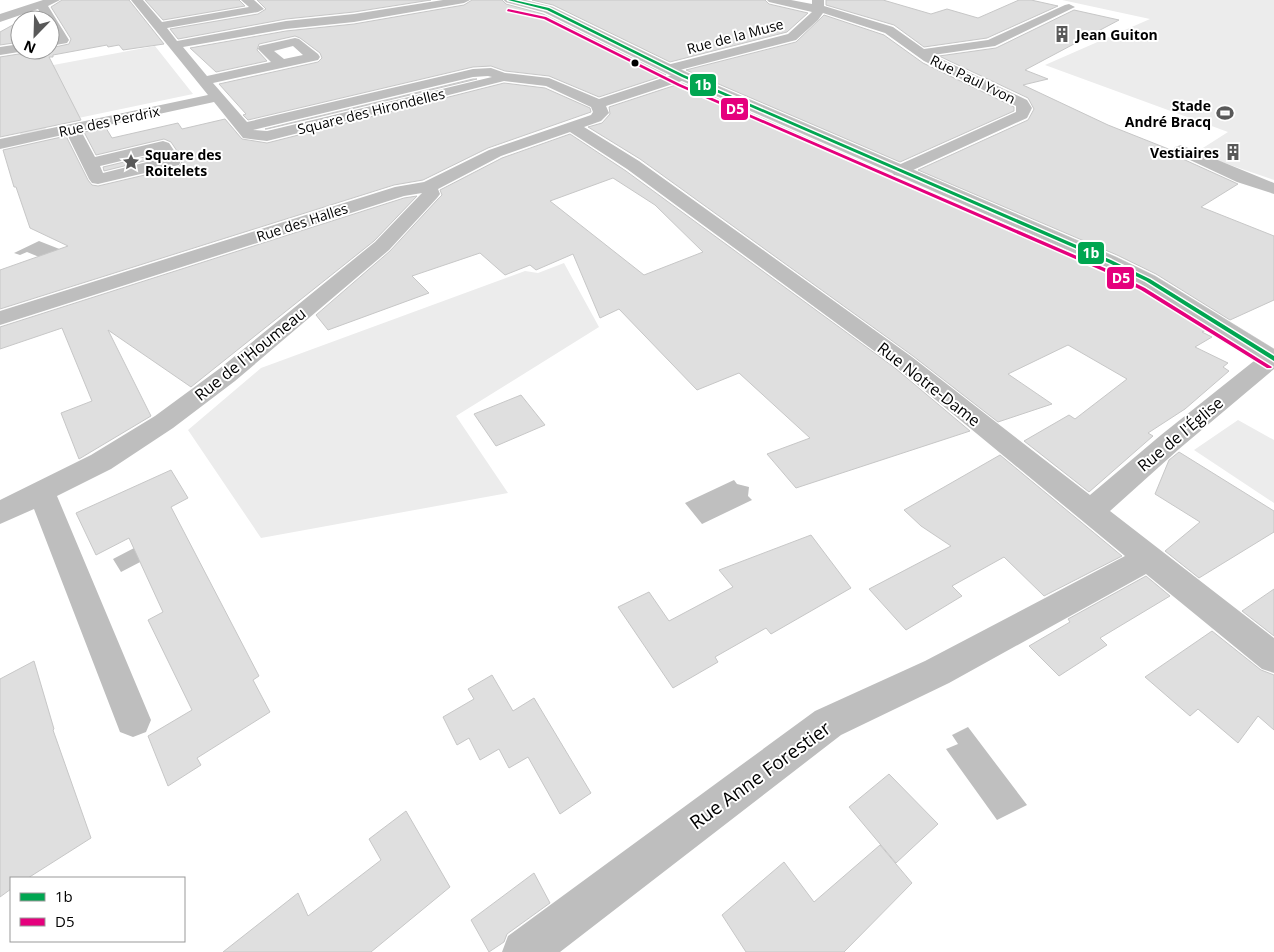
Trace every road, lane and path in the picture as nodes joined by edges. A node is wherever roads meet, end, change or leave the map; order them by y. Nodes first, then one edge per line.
1 (54, 0) edge
2 (137, 0) edge
3 (247, 0) edge
4 (464, 0) edge
5 (510, 0) edge
6 (773, 0) edge
7 (215, 3) dead end
8 (41, 4) junction
9 (817, 4) edge
10 (1069, 7) dead end
11 (43, 10) edge
12 (228, 14) junction
13 (0, 18) edge
14 (159, 26) junction
15 (174, 45) junction
16 (921, 52) junction
17 (281, 64) dead end
18 (676, 72) junction
19 (204, 81) junction
20 (217, 97) junction
21 (598, 110) junction
22 (572, 127) junction
23 (72, 129) junction
24 (0, 144) edge
25 (1182, 150) dead end
26 (90, 163) dead end
27 (900, 171) junction
28 (428, 187) junction
29 (1274, 189) edge
30 (0, 318) edge
31 (1273, 358) edge
32 (42, 492) junction
33 (1090, 512) junction
34 (0, 513) edge
35 (1148, 558) junction
36 (1274, 658) edge
37 (133, 720) dead end
38 (524, 952) edge

1 - 8 street
2 - 14 street, Square des Hirondelles
3 - 12 street
4 - 15 street
5 - 18 street
6 - 9 street, Rue Paul Yvon
7 - 12 street
8 - 11 street
8 - 13 street
9 - 16 street, Rue Paul Yvon
9 - 18 street, Rue de la Muse
10 - 16 street
12 - 14 street
14 - 15 street, Square des Hirondelles
15 - 19 street, Square des Hirondelles
16 - 27 street, Rue Paul Yvon
17 - 19 street
18 - 21 street, Rue de la Muse
18 - 27 street
19 - 20 street, Square des Hirondelles
20 - 21 street, Square des Hirondelles
20 - 23 street, Rue des Perdrix
21 - 22 street, Rue des Halles
22 - 28 street, Rue des Halles
22 - 33 street, Rue Notre-Dame
23 - 24 street, Rue des Perdrix
23 - 26 street
25 - 29 street
27 - 31 street
28 - 30 street, Rue des Halles
28 - 32 street, Rue de l'Houmeau
31 - 33 street, Rue de l'Église
32 - 34 street, Rue de l'Houmeau
32 - 37 street
33 - 35 street, Rue Notre-Dame
35 - 36 street, Rue Notre-Dame
35 - 38 street, Rue Anne Forestier

